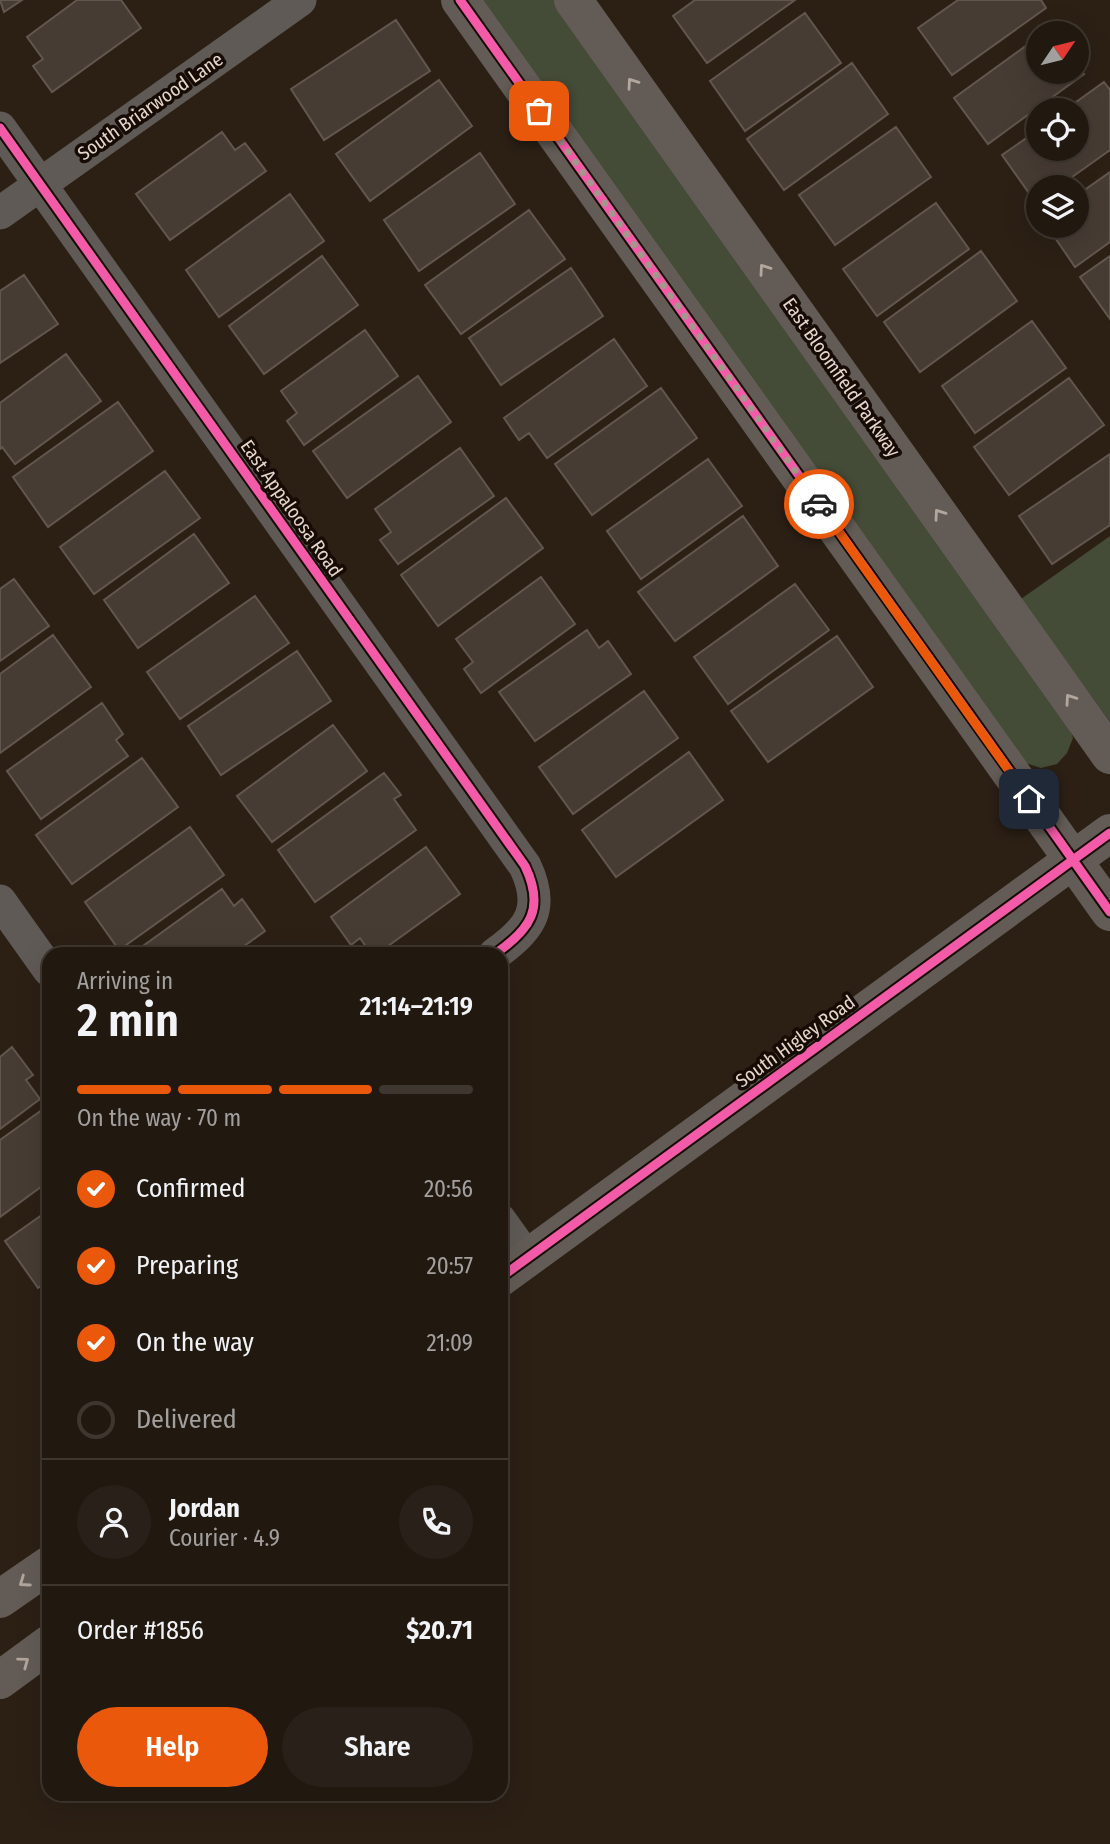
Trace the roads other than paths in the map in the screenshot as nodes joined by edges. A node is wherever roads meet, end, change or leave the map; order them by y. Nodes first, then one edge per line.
1 (300, 0) edge
2 (460, 0) edge
3 (573, 0) edge
4 (0, 128) edge
5 (40, 184) junction
6 (0, 213) edge
7 (1110, 755) edge
8 (1110, 834) edge
9 (1073, 860) junction
10 (0, 901) edge
11 (1110, 912) edge
12 (505, 947) edge
13 (42, 960) edge
14 (508, 1247) edge
15 (514, 1268) edge
16 (42, 1570) edge
17 (0, 1599) edge
18 (42, 1649) edge
19 (0, 1680) edge

1 - 5 street, South Briarwood Lane
2 - 9 street
7 -> 3 street, East Bloomfield Parkway
4 - 5 street, East Appaloosa Road
5 - 6 street, South Briarwood Lane
5 - 12 street, East Appaloosa Road
8 - 9 street, South Higley Road
9 - 11 street
9 - 15 street, South Higley Road
10 - 13 street
14 - 15 street
16 -> 17 street
19 -> 18 street

